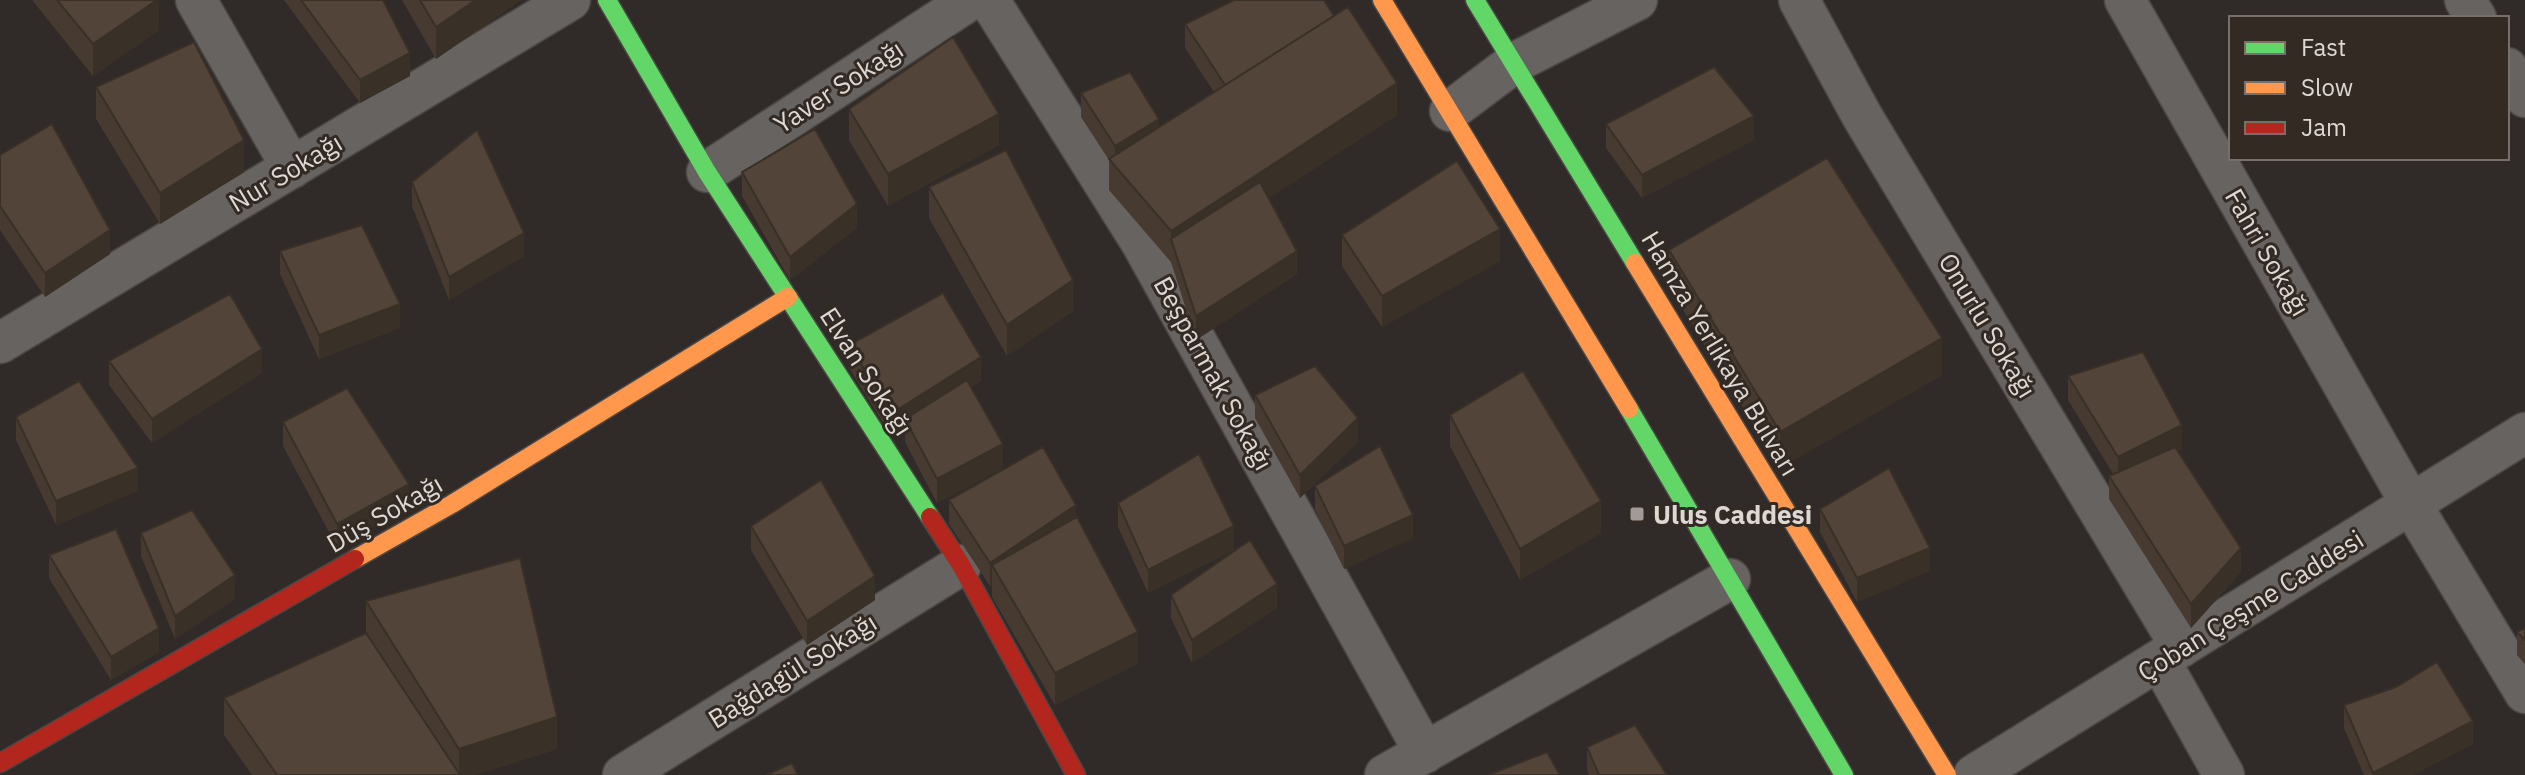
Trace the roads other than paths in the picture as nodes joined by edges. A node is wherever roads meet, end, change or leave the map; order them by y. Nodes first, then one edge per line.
1 (196, 0) edge
2 (570, 0) edge
3 (607, 0) edge
4 (970, 0) edge
5 (989, 0) edge
6 (1382, 0) edge
7 (1475, 0) edge
8 (1637, 0) edge
9 (1799, 0) edge
10 (2125, 0) edge
11 (1514, 63) junction
12 (2509, 71) edge
13 (2525, 97) edge
14 (1450, 111) junction
15 (292, 168) junction
16 (707, 172) junction
17 (788, 297) junction
18 (1, 340) edge
19 (2525, 433) edge
20 (2411, 504) junction
21 (961, 565) junction
22 (1730, 579) junction
23 (2171, 654) junction
24 (2525, 693) edge
25 (1425, 753) junction
26 (0, 763) edge
27 (623, 775) edge
28 (1076, 775) edge
29 (1385, 775) edge
30 (1844, 775) edge
31 (1947, 775) edge
32 (1974, 775) edge
33 (2224, 775) edge

1 - 15 street
2 - 15 street, Nur Sokağı
3 - 16 street, Elvan Sokağı
4 - 16 street, Yaver Sokağı
5 - 25 street, Beşparmak Sokağı
6 - 14 street
7 - 11 street, Hamza Yerlikaya Bulvarı
8 - 11 street
9 - 23 street, Onurlu Sokağı
10 - 20 street, Fahri Sokağı
11 - 14 street
11 - 31 street, Hamza Yerlikaya Bulvarı
12 - 13 street
14 - 22 street
15 - 18 street, Nur Sokağı
16 - 17 street, Elvan Sokağı
17 - 21 street, Elvan Sokağı
17 - 26 street, Düş Sokağı
19 - 20 street, Çoban Çeşme Caddesi
20 - 23 street, Çoban Çeşme Caddesi
20 - 24 street, Fahri Sokağı
21 - 27 street, Bağdagül Sokağı
21 - 28 street, Elvan Sokağı
22 - 25 street
22 - 30 street
23 - 32 street, Çoban Çeşme Caddesi
23 - 33 street, Onurlu Sokağı
25 - 29 street

